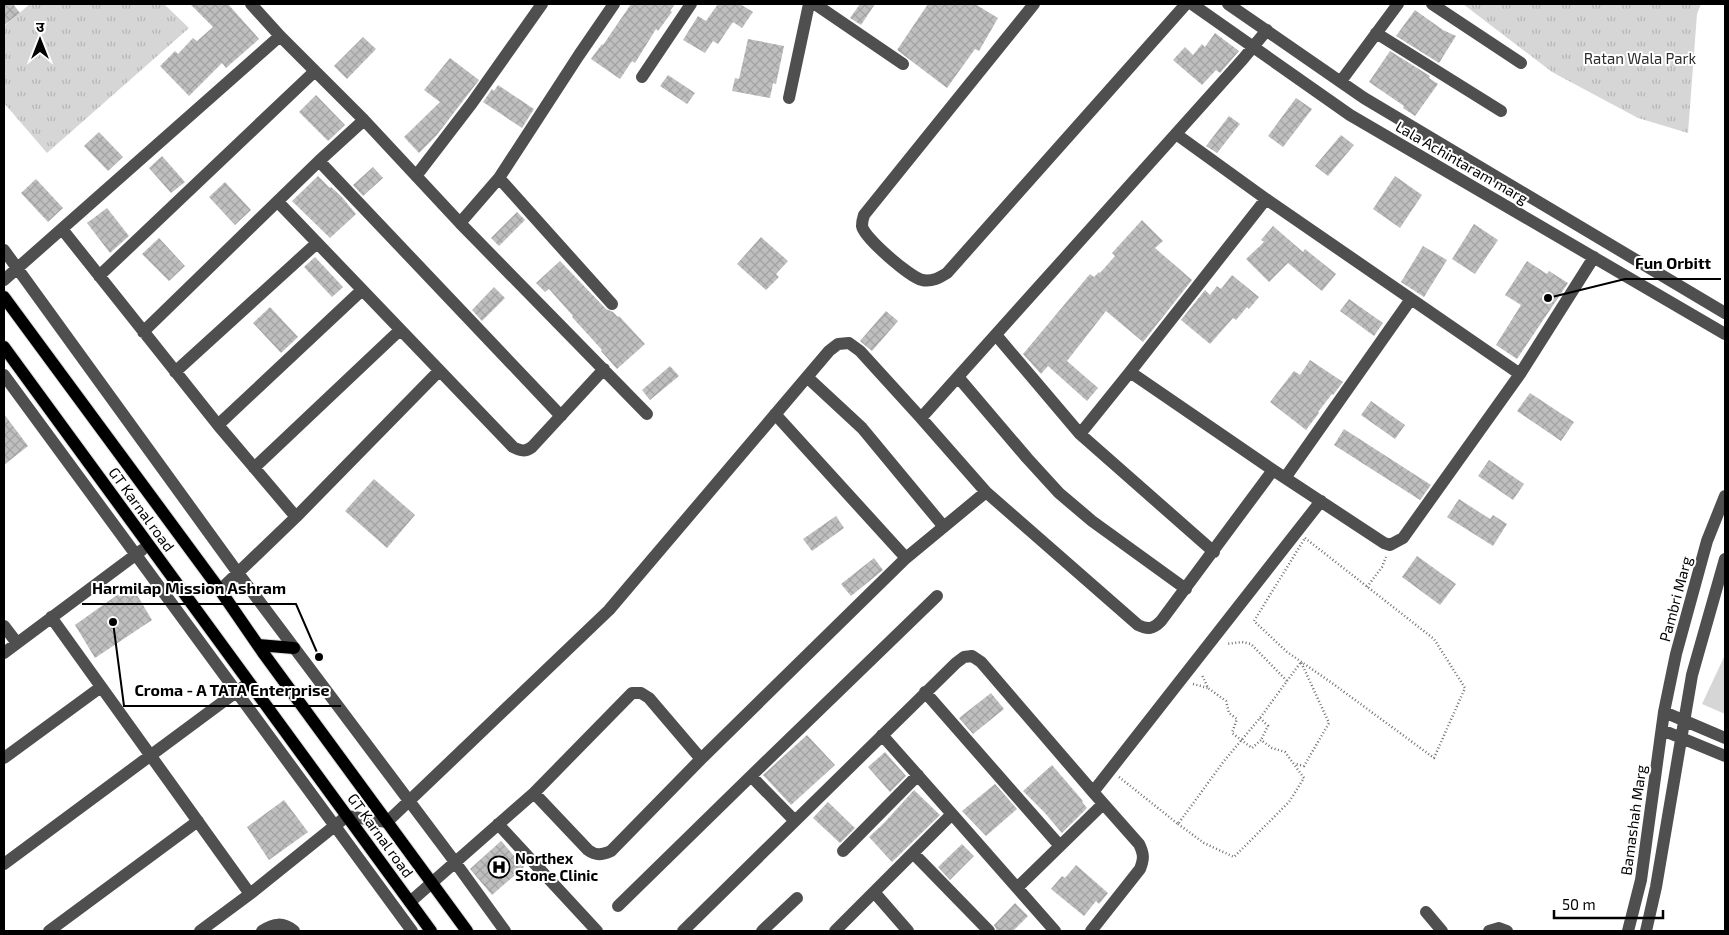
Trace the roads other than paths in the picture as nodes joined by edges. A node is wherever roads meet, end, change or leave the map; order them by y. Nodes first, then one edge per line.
1 (251, 4) edge
2 (542, 4) edge
3 (614, 4) edge
4 (691, 4) edge
5 (810, 4) edge
6 (815, 4) edge
7 (1034, 4) edge
8 (1186, 4) edge
9 (1192, 4) edge
10 (1228, 4) edge
11 (1398, 4) edge
12 (1432, 4) edge
13 (1267, 30) junction
14 (1376, 33) junction
15 (280, 36) junction
16 (1253, 47) junction
17 (1520, 63) dead end
18 (903, 64) dead end
19 (315, 72) junction
20 (642, 77) dead end
21 (1341, 81) junction
22 (789, 98) dead end
23 (1501, 111) dead end
24 (364, 120) junction
25 (1176, 134) junction
26 (319, 161) junction
27 (416, 176) junction
28 (499, 178) junction
29 (1266, 199) junction
30 (278, 202) junction
31 (460, 224) junction
32 (62, 229) junction
33 (317, 243) junction
34 (4, 250) edge
35 (1594, 257) junction
36 (18, 268) junction
37 (99, 276) junction
38 (4, 280) edge
39 (362, 290) junction
40 (4, 298) edge
41 (1411, 299) junction
42 (612, 304) dead end
43 (1725, 313) edge
44 (400, 330) junction
45 (143, 332) junction
46 (1725, 334) edge
47 (996, 335) junction
48 (4, 347) edge
49 (604, 369) junction
50 (439, 371) junction
51 (175, 372) junction
52 (1130, 372) junction
53 (1520, 374) junction
54 (4, 376) edge
55 (807, 377) junction
56 (958, 377) junction
57 (647, 414) dead end
58 (775, 414) junction
59 (561, 416) junction
60 (921, 418) junction
61 (218, 425) junction
62 (1080, 434) junction
63 (254, 468) junction
64 (1273, 470) junction
65 (1285, 478) junction
66 (986, 492) junction
67 (1725, 496) edge
68 (1321, 501) junction
69 (296, 517) junction
70 (944, 527) junction
71 (148, 545) junction
72 (1214, 552) junction
73 (135, 554) junction
74 (906, 558) junction
75 (1725, 559) edge
76 (238, 572) junction
77 (1186, 589) junction
78 (220, 590) junction
79 (937, 596) dead end
80 (51, 617) junction
81 (4, 626) edge
82 (17, 643) junction
83 (258, 645) junction
84 (294, 648) junction
85 (4, 653) edge
86 (249, 683) junction
87 (101, 687) junction
88 (236, 691) junction
89 (926, 692) junction
90 (1664, 712) junction
91 (1684, 721) junction
92 (1662, 730) junction
93 (882, 735) junction
94 (1682, 738) junction
95 (1725, 738) edge
96 (150, 755) junction
97 (1725, 756) edge
98 (4, 758) edge
99 (701, 759) junction
100 (918, 775) junction
101 (752, 776) junction
102 (1093, 792) junction
103 (534, 793) junction
104 (409, 801) junction
105 (1103, 804) junction
106 (952, 814) junction
107 (347, 816) junction
108 (795, 820) junction
109 (198, 821) junction
110 (387, 822) junction
111 (498, 824) junction
112 (334, 825) junction
113 (1060, 846) junction
114 (843, 851) dead end
115 (913, 853) junction
116 (456, 862) junction
117 (4, 864) edge
118 (431, 884) junction
119 (1017, 888) junction
120 (874, 892) junction
121 (250, 894) junction
122 (796, 898) dead end
123 (410, 902) junction
124 (618, 906) dead end
125 (1426, 912) dead end
126 (49, 931) edge
127 (200, 931) edge
128 (262, 931) edge
129 (294, 931) edge
130 (412, 931) edge
131 (429, 931) edge
132 (467, 931) edge
133 (505, 931) edge
134 (598, 931) edge
135 (683, 931) edge
136 (762, 931) edge
137 (835, 931) edge
138 (908, 931) edge
139 (989, 931) edge
140 (1056, 931) edge
141 (1091, 931) edge
142 (1442, 931) edge
143 (1489, 931) edge
144 (1507, 931) edge
145 (1628, 931) edge
146 (1646, 931) edge

1 - 15 street
2 - 27 street
3 - 28 street
4 - 20 street
5 - 22 street
6 - 18 street
7 - 8 street
9 - 16 street, Lala Achintaram marg
10 - 13 street, Lala Achintaram marg
11 - 14 street
12 - 17 street
13 - 16 street
13 - 21 street, Lala Achintaram marg
14 - 21 street
14 - 23 street
15 - 19 street
15 - 32 street
16 - 25 street
16 - 35 street, Lala Achintaram marg
19 - 24 street
19 - 37 street
21 - 43 street, Lala Achintaram marg
24 - 26 street
24 - 27 street
25 - 29 street
25 - 47 street
26 - 30 street
26 - 59 street
27 - 31 street
28 - 31 street
28 - 42 street
29 - 41 street
29 - 52 street
30 - 33 street
30 - 45 street
31 - 49 street
32 - 36 street
32 - 37 street
33 - 39 street
33 - 51 street
34 - 36 street
35 - 46 street, Lala Achintaram marg
35 - 53 street
36 - 38 street
36 - 76 street
37 - 45 street
39 - 44 street
39 - 61 street
40 - 78 main road, GT Karnal road
41 - 53 street
41 - 65 street
44 - 50 street
44 - 63 street
45 - 51 street
47 - 56 street
47 - 62 street
48 - 71 main road, GT Karnal road
49 - 57 street
49 - 59 street
50 - 59 street
50 - 69 street
51 - 61 street
52 - 62 street
52 - 64 street
53 - 68 street
54 - 73 street
55 - 58 street
55 - 60 street
55 - 70 street
56 - 60 street
56 - 77 street
58 - 74 street
58 - 104 street
60 - 66 street
61 - 63 street
62 - 72 street
63 - 69 street
64 - 65 street
64 - 72 street
65 - 68 street
66 - 70 street
66 - 77 street
67 - 90 street, Pambri Marg
68 - 102 street
69 - 76 street
70 - 74 street
71 - 73 street
71 - 86 main road, GT Karnal road
72 - 77 street
73 - 80 street
73 - 88 street
74 - 99 street
75 - 91 street
76 - 78 street
76 - 84 street
78 - 83 main road, GT Karnal road
79 - 101 street
80 - 82 street
80 - 87 street
81 - 82 street
82 - 85 street
83 - 84 main road
83 - 110 main road, GT Karnal road
84 - 104 street
86 - 88 street
86 - 107 main road, GT Karnal road
87 - 96 street
87 - 98 street
88 - 96 street
88 - 112 street
89 - 93 street
89 - 102 street
89 - 113 street
90 - 91 street
90 - 92 street, Bamashah Marg
91 - 94 street
91 - 95 street
92 - 94 street
92 - 145 street, Bamashah Marg
93 - 100 street
93 - 108 street
94 - 97 street
94 - 146 street
96 - 109 street
96 - 117 street
99 - 103 street
99 - 103 street
100 - 106 street
100 - 114 street
101 - 108 street
101 - 124 street
102 - 105 street
103 - 111 street
104 - 110 street
104 - 116 street
105 - 113 street
105 - 141 street
106 - 115 street
106 - 119 street
107 - 110 street
107 - 112 street
107 - 123 main road, GT Karnal road
108 - 135 street
109 - 121 street
109 - 126 street
110 - 118 main road, GT Karnal road
111 - 116 street
111 - 134 street
112 - 121 street
112 - 130 street
113 - 119 street
115 - 120 street
115 - 139 street
116 - 118 street
116 - 133 street
118 - 123 street
118 - 132 main road, GT Karnal road
119 - 140 street
120 - 137 street
120 - 138 street
121 - 127 street
122 - 136 street
123 - 131 main road, GT Karnal road
125 - 142 street
128 - 129 street
143 - 144 street

